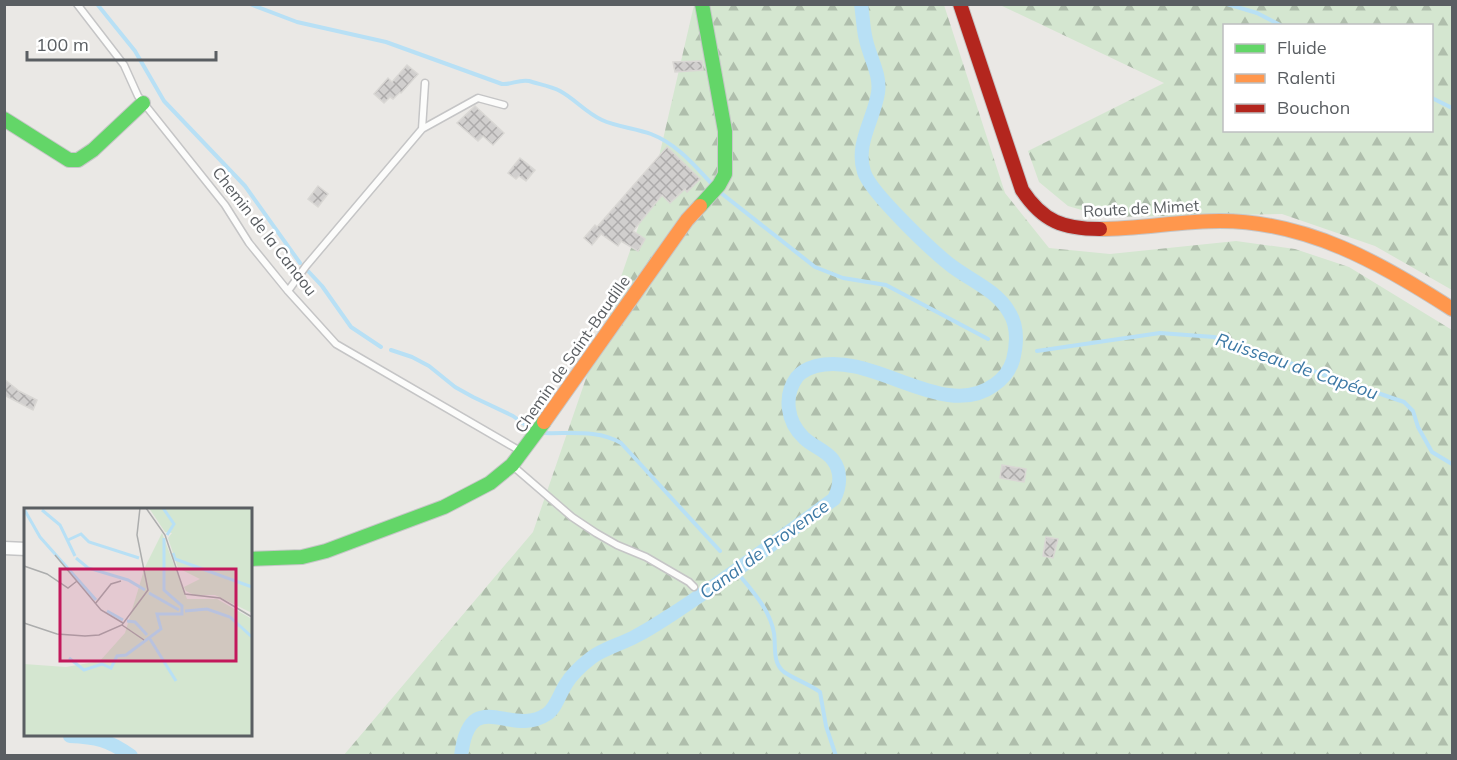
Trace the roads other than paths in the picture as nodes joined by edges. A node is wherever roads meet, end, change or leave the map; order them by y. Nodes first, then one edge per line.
1 (77, 4) edge
2 (702, 4) edge
3 (960, 4) edge
4 (425, 83) dead end
5 (143, 103) junction
6 (504, 105) dead end
7 (4, 119) edge
8 (422, 129) junction
9 (288, 291) junction
10 (1452, 309) edge
11 (523, 452) junction
12 (512, 465) junction
13 (4, 548) edge
14 (24, 549) edge
15 (252, 560) edge
16 (694, 587) dead end

1 - 5 lane, Chemin de la Canaou
2 - 11 street, Chemin de Saint-Baudille
3 - 10 street, Route de Mimet
4 - 8 lane
5 - 7 street
5 - 9 lane, Chemin de la Canaou
6 - 8 lane
8 - 9 lane
9 - 11 lane, Chemin de la Canaou
11 - 12 street, Chemin de Saint-Baudille
12 - 15 street, Chemin de Saint-Baudille
12 - 16 lane
13 - 14 street

